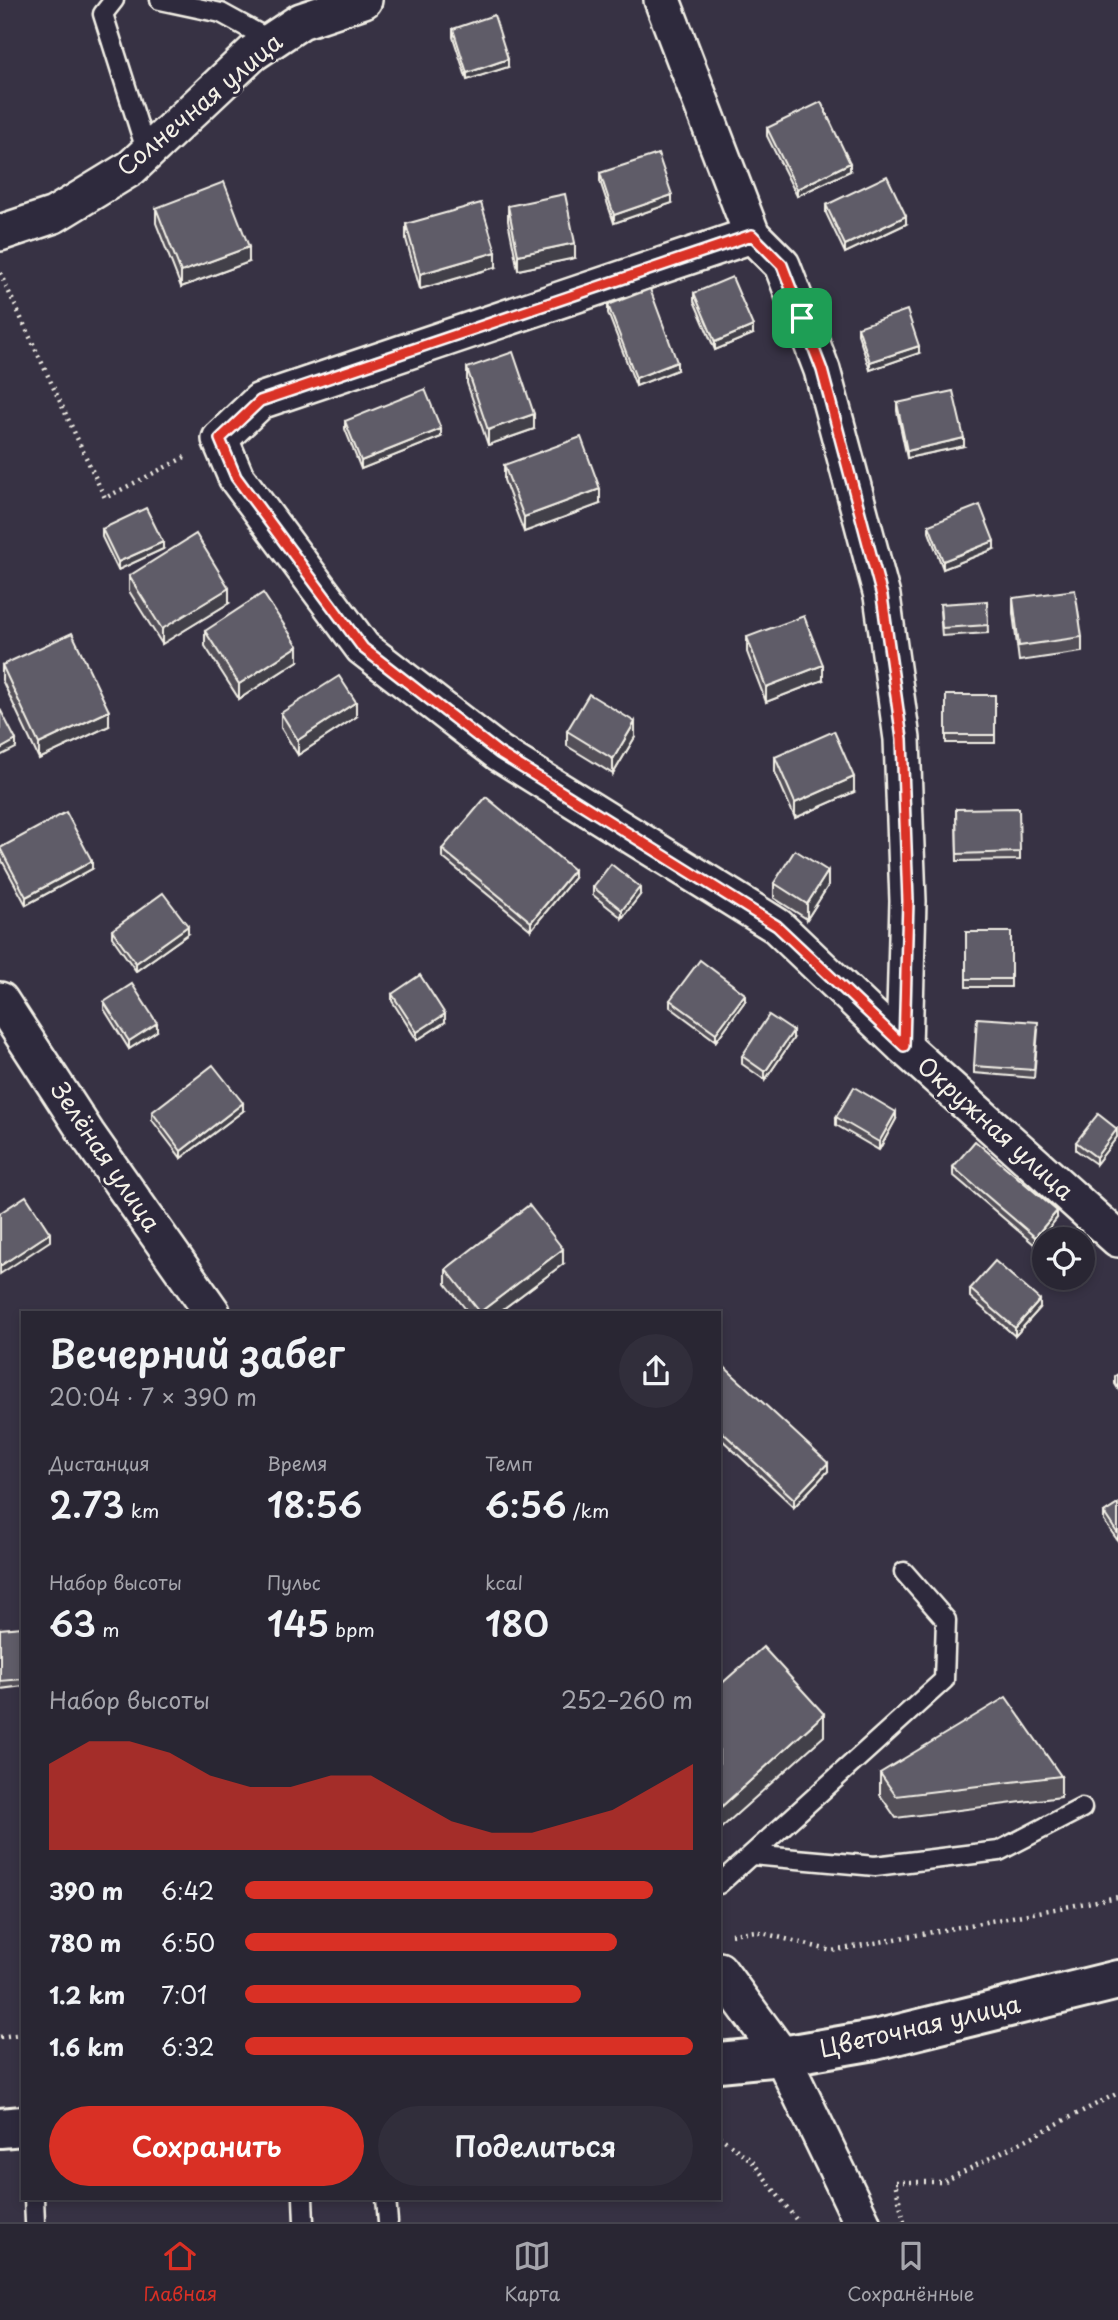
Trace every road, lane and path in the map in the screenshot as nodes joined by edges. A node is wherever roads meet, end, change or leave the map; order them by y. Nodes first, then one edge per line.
1 (114, 0) edge
2 (160, 0) edge
3 (364, 0) edge
4 (662, 0) edge
5 (272, 41) junction
6 (148, 153) junction
7 (0, 233) edge
8 (752, 235) junction
9 (0, 273) edge
10 (220, 439) junction
11 (0, 1000) edge
12 (904, 1046) junction
13 (1118, 1239) edge
14 (211, 1311) edge
15 (904, 1572) dead end
16 (1082, 1808) dead end
17 (752, 1855) junction
18 (721, 1882) edge
19 (1118, 1897) edge
20 (721, 1935) edge
21 (721, 1973) edge
22 (1118, 1980) edge
23 (21, 2034) edge
24 (0, 2037) edge
25 (782, 2056) junction
26 (721, 2062) edge
27 (1118, 2093) edge
28 (21, 2126) edge
29 (0, 2128) edge
30 (721, 2138) edge
31 (34, 2200) edge
32 (303, 2200) edge
33 (386, 2200) edge
34 (35, 2222) edge
35 (304, 2222) edge
36 (388, 2222) edge
37 (798, 2222) edge
38 (862, 2222) edge
39 (904, 2222) edge

1 - 6 lane
2 - 5 lane
3 - 5 street, Солнечная улица
4 - 8 street, Окружная улица
5 - 6 street, Солнечная улица
6 - 7 street, Солнечная улица
8 - 10 street
8 - 12 street, Окружная улица
9 - 10 path
10 - 12 street, Окружная улица
11 - 14 street, Зелёная улица
12 - 13 street, Окружная улица
15 - 17 lane
16 - 17 lane
17 - 18 lane
19 - 20 path
21 - 25 street
22 - 25 main road, Цветочная улица
23 - 24 path
25 - 26 main road, Цветочная улица
25 - 38 street
27 - 39 path
28 - 29 main road
30 - 37 path
31 - 34 lane
32 - 35 lane
33 - 36 lane

